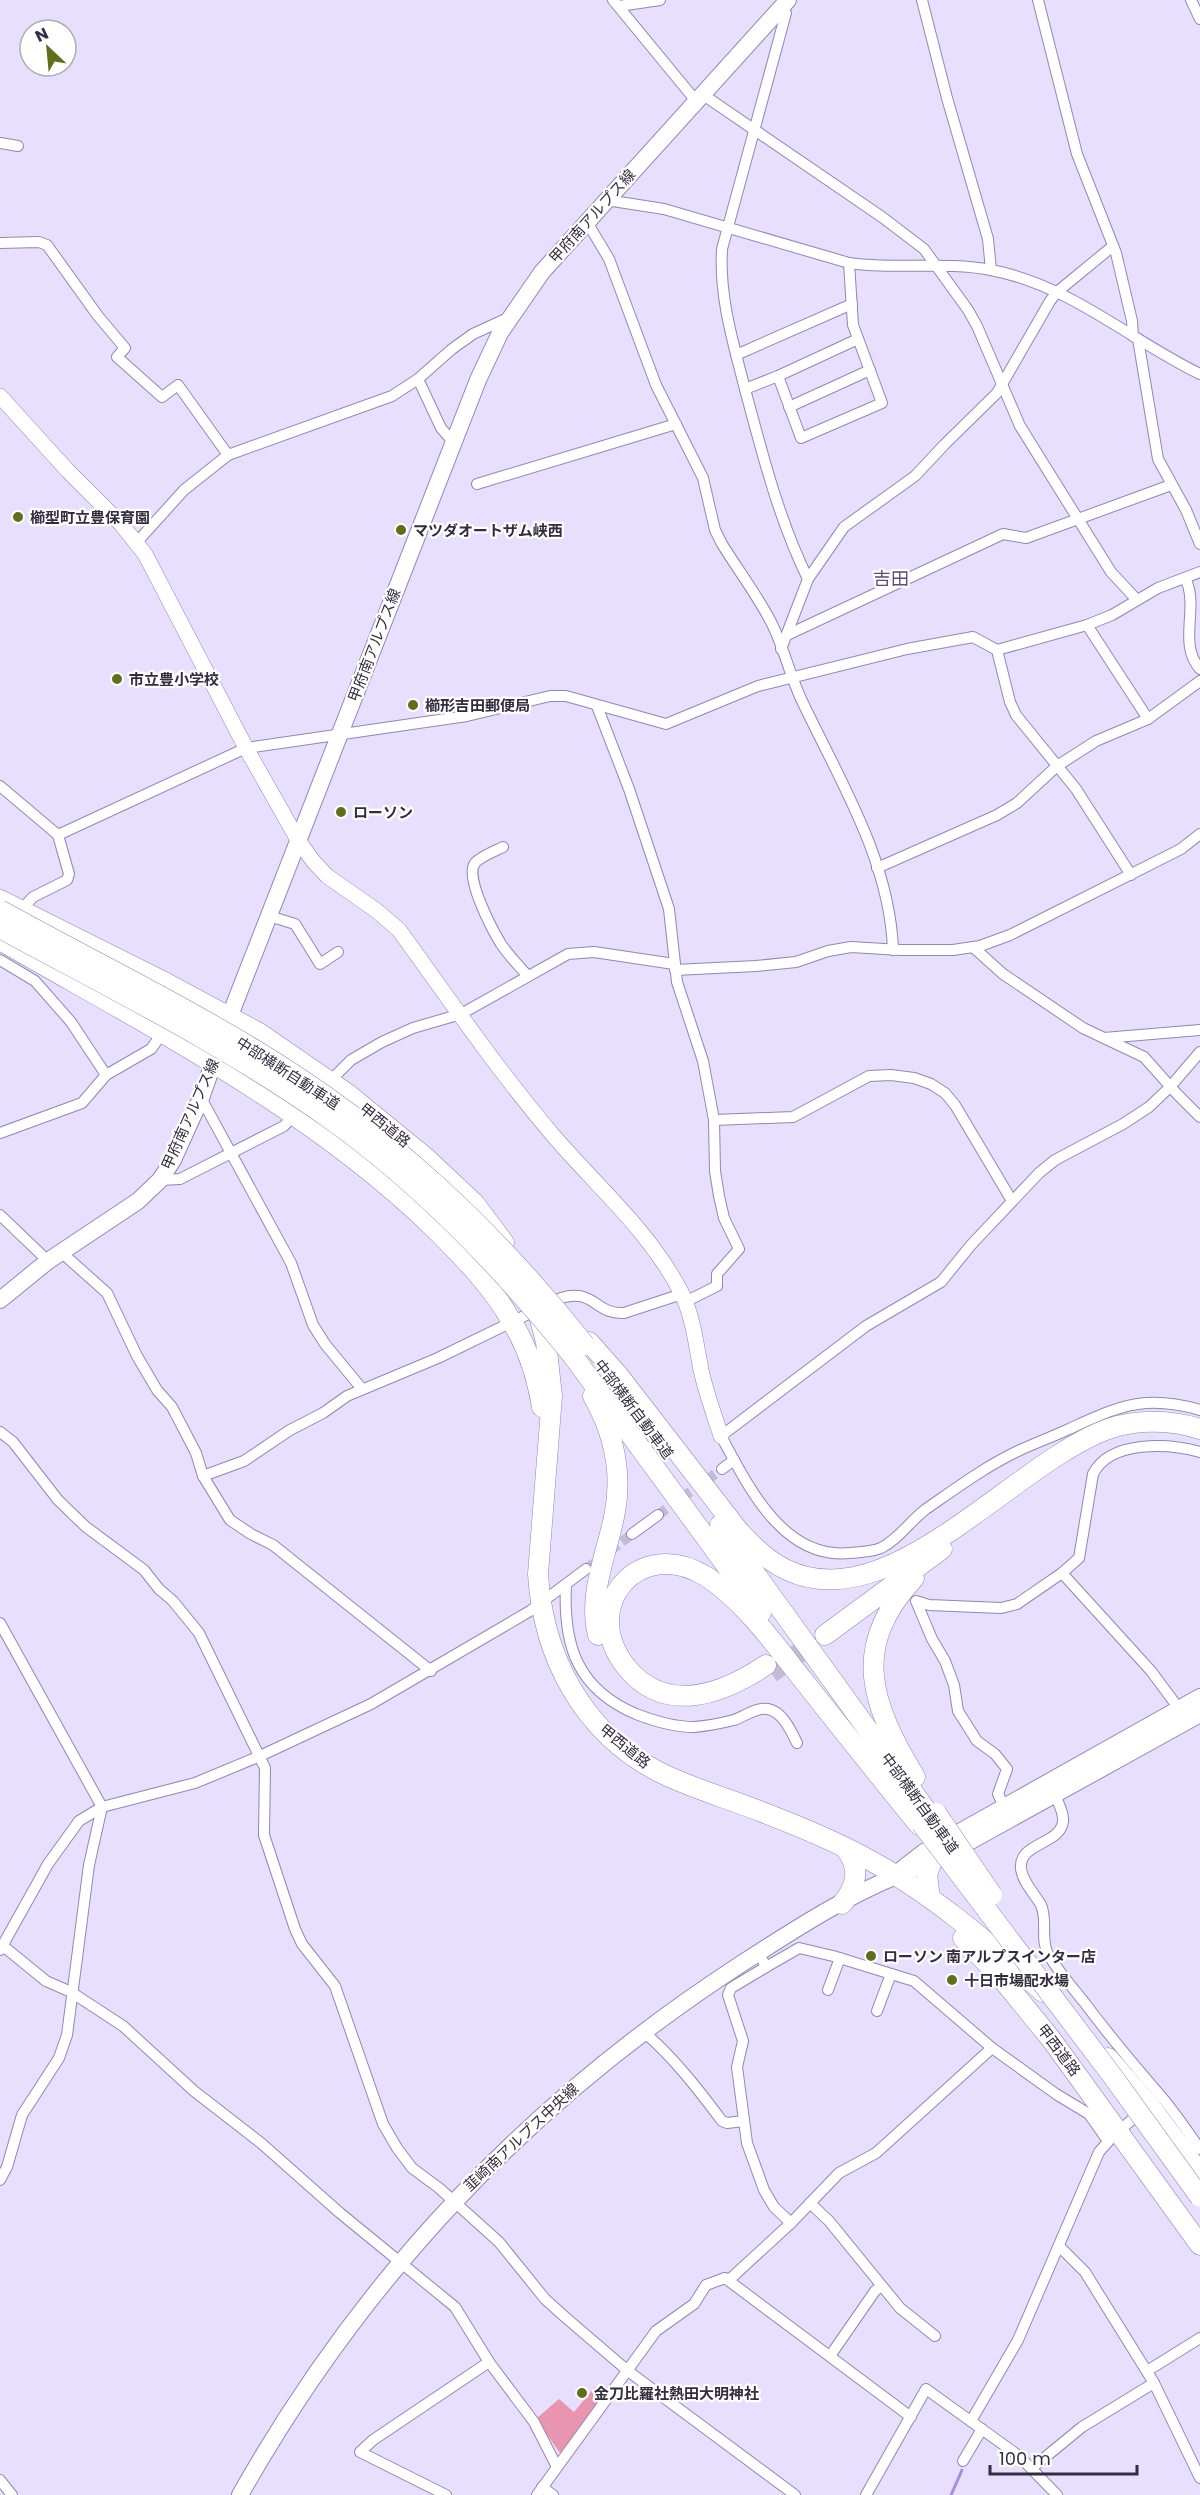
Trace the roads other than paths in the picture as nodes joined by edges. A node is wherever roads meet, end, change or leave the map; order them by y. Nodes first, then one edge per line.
1 (660, 0) edge
2 (922, 0) edge
3 (1038, 0) edge
4 (1191, 0) edge
5 (616, 3) edge
6 (785, 4) edge
7 (1200, 19) edge
8 (699, 98) junction
9 (753, 130) junction
10 (0, 144) edge
11 (18, 146) dead end
12 (606, 200) junction
13 (587, 222) junction
14 (728, 227) junction
15 (0, 243) edge
16 (1113, 246) junction
17 (849, 263) junction
18 (935, 266) junction
19 (991, 270) junction
20 (1057, 292) junction
21 (852, 304) junction
22 (511, 316) junction
23 (1136, 337) junction
24 (858, 339) junction
25 (736, 355) junction
26 (870, 370) junction
27 (1200, 374) edge
28 (778, 376) junction
29 (418, 379) junction
30 (1002, 386) junction
31 (745, 389) junction
32 (0, 396) edge
33 (789, 407) junction
34 (676, 424) junction
35 (454, 443) junction
36 (228, 455) junction
37 (477, 484) dead end
38 (1171, 485) junction
39 (1078, 519) junction
40 (137, 542) junction
41 (1200, 544) edge
42 (1200, 572) edge
43 (1185, 578) junction
44 (808, 579) junction
45 (1137, 600) junction
46 (1087, 625) junction
47 (786, 635) junction
48 (781, 649) junction
49 (998, 650) junction
50 (1200, 669) edge
51 (793, 677) junction
52 (1200, 681) edge
53 (597, 706) junction
54 (1148, 719) junction
55 (340, 736) junction
56 (246, 748) junction
57 (1057, 766) junction
58 (1, 788) edge
59 (1200, 834) edge
60 (58, 835) junction
61 (298, 840) junction
62 (503, 847) dead end
63 (877, 868) junction
64 (1131, 875) junction
65 (0, 900) edge
66 (0, 910) edge
67 (21, 910) junction
68 (269, 916) junction
69 (0, 928) edge
70 (0, 940) edge
71 (974, 947) junction
72 (892, 950) junction
73 (338, 952) dead end
74 (0, 960) edge
75 (675, 967) junction
76 (528, 976) junction
77 (460, 1014) junction
78 (229, 1018) junction
79 (1200, 1030) edge
80 (163, 1032) junction
81 (1104, 1038) junction
82 (1200, 1052) edge
83 (214, 1063) junction
84 (106, 1075) junction
85 (329, 1082) junction
86 (1170, 1087) junction
87 (201, 1098) junction
88 (294, 1115) junction
89 (1200, 1117) edge
90 (714, 1120) junction
91 (0, 1133) edge
92 (231, 1153) junction
93 (160, 1180) junction
94 (1012, 1201) junction
95 (0, 1215) edge
96 (55, 1256) junction
97 (684, 1298) junction
98 (0, 1300) edge
99 (537, 1310) junction
100 (512, 1322) junction
101 (579, 1351) junction
102 (362, 1389) junction
103 (1200, 1410) edge
104 (1200, 1429) edge
105 (0, 1432) edge
106 (721, 1436) junction
107 (1200, 1438) edge
108 (1200, 1452) edge
109 (734, 1460) junction
110 (722, 1469) tunnel mouth
111 (203, 1476) junction
112 (546, 1476) junction
113 (658, 1515) tunnel mouth
114 (632, 1534) tunnel mouth
115 (935, 1548) junction
116 (586, 1569) tunnel mouth
117 (1062, 1573) junction
118 (566, 1585) junction
119 (540, 1603) junction
120 (0, 1623) edge
121 (822, 1630) tunnel mouth
122 (431, 1671) junction
123 (1200, 1697) edge
124 (1189, 1715) edge
125 (797, 1743) dead end
126 (260, 1756) junction
127 (1055, 1795) junction
128 (1004, 1806) junction
129 (102, 1807) junction
130 (927, 1820) junction
131 (845, 1848) junction
132 (931, 1863) junction
133 (894, 1876) junction
134 (930, 1898) junction
135 (842, 1904) junction
136 (1, 1948) edge
137 (840, 1958) junction
138 (763, 1960) junction
139 (891, 1974) junction
140 (828, 1990) dead end
141 (71, 1992) junction
142 (877, 2011) dead end
143 (644, 2032) junction
144 (992, 2048) junction
145 (1111, 2074) junction
146 (1155, 2100) junction
147 (744, 2121) junction
148 (1113, 2136) junction
149 (1200, 2149) edge
150 (1200, 2173) edge
151 (0, 2180) edge
152 (1200, 2197) edge
153 (453, 2201) junction
154 (810, 2204) junction
155 (791, 2223) junction
156 (1059, 2246) junction
157 (1200, 2246) edge
158 (399, 2263) junction
159 (729, 2280) junction
160 (881, 2286) junction
161 (935, 2336) dead end
162 (1200, 2338) edge
163 (830, 2356) junction
164 (489, 2362) junction
165 (628, 2371) junction
166 (1147, 2371) junction
167 (1154, 2383) junction
168 (911, 2417) junction
169 (971, 2421) junction
170 (982, 2429) junction
171 (963, 2461) dead end
172 (557, 2467) junction
173 (1032, 2468) junction
174 (1200, 2478) edge
175 (0, 2480) edge
176 (539, 2491) edge
177 (12, 2495) edge
178 (240, 2495) edge
179 (446, 2495) edge
180 (553, 2495) edge
181 (795, 2495) edge
182 (866, 2495) edge
183 (1057, 2495) edge

1 - 5 street
2 - 19 street
3 - 16 street
4 - 7 street
5 - 8 street
6 - 8 main road, 甲府南アルプス線
6 - 9 street
8 - 9 street
8 - 12 main road, 甲府南アルプス線
9 - 14 street
9 - 18 street
10 - 11 street
12 - 13 main road, 甲府南アルプス線
12 - 14 street
13 - 22 main road, 甲府南アルプス線
13 - 34 street
14 - 17 street
14 - 25 street
15 - 36 street
16 - 20 street
16 - 23 street
17 - 18 street
17 - 21 street
18 - 19 street
18 - 30 street
19 - 20 street
20 - 23 street
20 - 30 street
21 - 24 street
21 - 25 street
22 - 29 street
22 - 35 main road, 甲府南アルプス線
23 - 27 street
23 - 38 street
24 - 26 street
24 - 28 street
25 - 31 street
26 - 33 street
26 - 33 street
28 - 31 street
28 - 33 street
29 - 35 street
29 - 36 street
30 - 39 street
30 - 44 street
31 - 44 street
32 - 40 street
34 - 37 street
34 - 48 street
35 - 55 main road, 甲府南アルプス線
36 - 40 street
38 - 39 street
38 - 41 street
39 - 45 street
39 - 47 street
40 - 56 street
42 - 43 street
43 - 45 street
43 - 50 street
44 - 47 street
45 - 46 street
46 - 49 street
46 - 54 street
47 - 48 street
48 - 51 street
49 - 51 street
49 - 57 street
51 - 53 street
51 - 63 street
52 - 54 street
53 - 55 street
53 - 75 street
54 - 57 street
55 - 56 street
55 - 61 main road, 甲府南アルプス線
56 - 60 street
56 - 61 street
57 - 63 street
57 - 64 street
58 - 60 street
59 - 64 street
60 - 67 street
61 - 68 main road, 甲府南アルプス線
61 - 77 street
62 - 76 street
63 - 72 street
64 - 71 street
65 - 67 highway, 甲西道路
66 - 101 highway, 中部横断自動車道, bridge
67 - 78 highway, 甲西道路
68 - 73 street
68 - 78 main road, 甲府南アルプス線
69 - 101 highway, 中部横断自動車道, bridge
70 - 80 highway, 甲西道路
71 - 72 street
71 - 81 street
72 - 75 street
74 - 84 street
75 - 76 street
75 - 90 street
76 - 77 street
77 - 85 street
77 - 97 street
78 - 83 main road, 甲府南アルプス線
78 - 85 highway, 甲西道路
79 - 81 street
80 - 83 highway, 甲西道路
80 - 84 street
81 - 86 street
82 - 86 street
83 - 87 main road, 甲府南アルプス線
83 - 88 highway, 甲西道路
84 - 91 street
85 - 99 highway, 甲西道路
86 - 89 street
86 - 94 street
87 - 92 street
87 - 93 main road, 甲府南アルプス線
88 - 92 street
88 - 100 highway, 甲西道路
90 - 94 street
90 - 97 street
92 - 93 street
92 - 102 street
93 - 96 main road, 甲府南アルプス線
94 - 106 street
95 - 96 street
96 - 98 main road, 甲府南アルプス線
96 - 111 street
97 - 99 street
97 - 106 street
99 - 100 street
99 - 112 highway, 甲西道路
100 - 102 street
100 - 112 highway, 甲西道路
101 - 115 highway
101 - 130 highway, 中部横断自動車道
101 - 130 highway
102 - 111 street
103 - 109 street
104 - 115 highway
105 - 126 street
106 - 109 street
107 - 115 highway
108 - 117 street
109 - 110 street
111 - 122 street
112 - 119 highway, 甲西道路
113 - 114 street
115 - 121 highway
115 - 130 highway
116 - 118 street
117 - 124 street
117 - 128 street
118 - 119 street
118 - 125 street
119 - 122 street
119 - 131 highway, 甲西道路
120 - 129 street
122 - 126 street
123 - 124 main road
124 - 127 main road
124 - 128 main road
126 - 129 street
126 - 153 street
127 - 132 main road
127 - 146 street
128 - 133 main road
129 - 136 street
129 - 141 street
130 - 145 highway, 中部横断自動車道, bridge
130 - 145 highway, 中部横断自動車道, bridge
131 - 133 highway, 甲西道路
131 - 135 highway
132 - 133 main road
132 - 134 highway
133 - 134 highway, 甲西道路
133 - 135 main road, 韮崎南アルプス中央線
133 - 148 highway, 甲西道路
134 - 146 highway, 甲西道路
135 - 138 main road, 韮崎南アルプス中央線
136 - 141 street
137 - 138 street
137 - 139 street
137 - 140 street
138 - 143 main road, 韮崎南アルプス中央線
138 - 147 street
139 - 142 street
139 - 144 street
141 - 151 street
141 - 158 street
143 - 147 street
143 - 153 main road, 韮崎南アルプス中央線
144 - 148 street
144 - 154 street
145 - 152 highway, 中部横断自動車道, bridge
146 - 148 street
146 - 149 street
146 - 150 highway, 甲西道路
147 - 155 street
148 - 156 street
148 - 157 highway, 甲西道路
153 - 158 main road, 韮崎南アルプス中央線
153 - 165 street
154 - 155 street
154 - 160 street
155 - 159 street
156 - 166 street
156 - 169 street
158 - 164 street
158 - 178 main road, 韮崎南アルプス中央線
159 - 163 street
159 - 165 street
160 - 161 street
160 - 163 street
162 - 166 street
163 - 168 street
164 - 172 street
164 - 179 street
165 - 172 street
165 - 181 street
166 - 167 street
167 - 173 street
167 - 174 street
168 - 169 street
168 - 182 street
169 - 170 street
170 - 171 street
170 - 173 street
172 - 176 street
173 - 183 street
175 - 177 street
176 - 180 street

